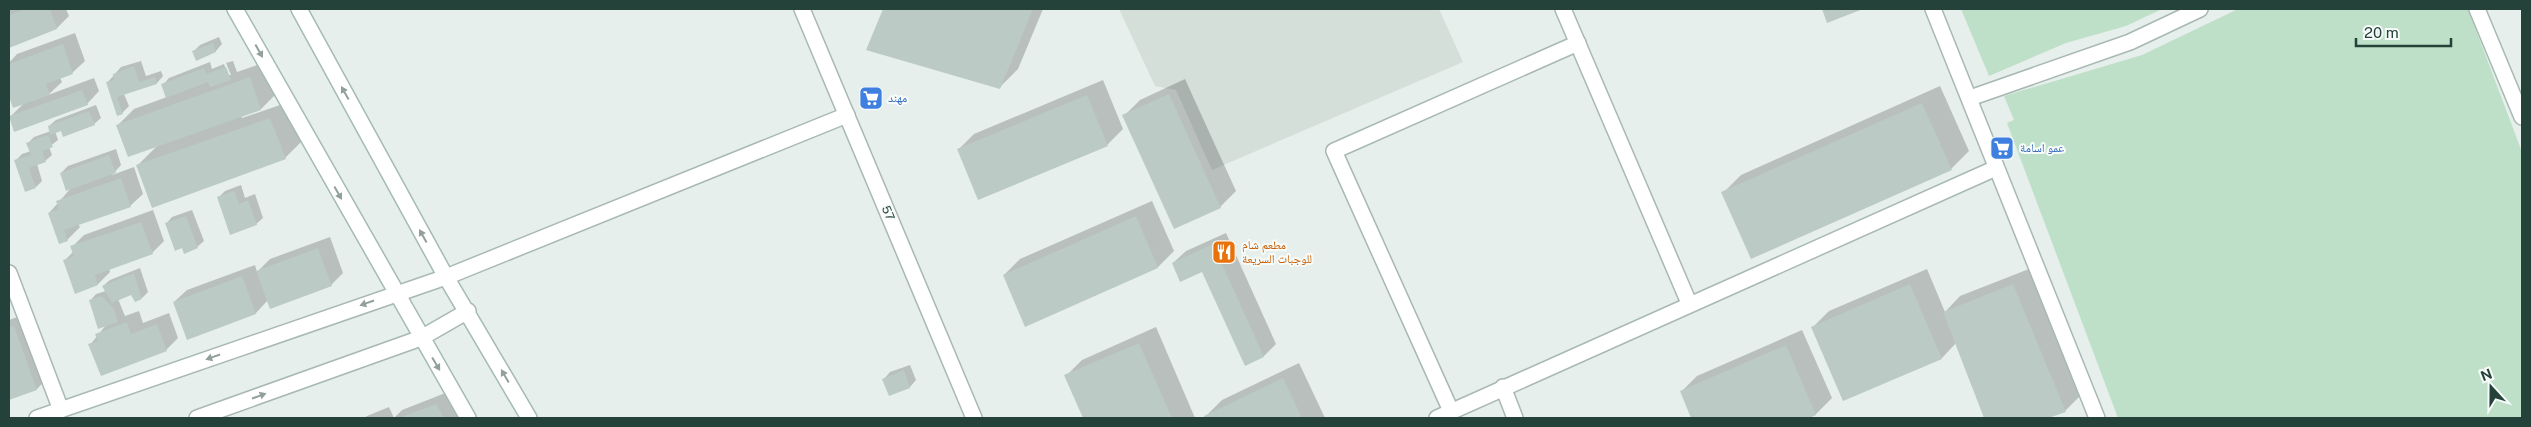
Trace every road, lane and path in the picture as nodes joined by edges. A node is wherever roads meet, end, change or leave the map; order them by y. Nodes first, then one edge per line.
1 (235, 9) edge
2 (299, 9) edge
3 (802, 9) edge
4 (1563, 9) edge
5 (1933, 9) edge
6 (2200, 9) edge
7 (2477, 9) edge
8 (1578, 43) junction
9 (1970, 98) junction
10 (847, 115) junction
11 (2522, 117) edge
12 (1996, 168) junction
13 (9, 273) edge
14 (446, 277) junction
15 (395, 294) junction
16 (1689, 304) junction
17 (468, 311) junction
18 (421, 338) junction
19 (1503, 387) junction
20 (61, 410) junction
21 (1452, 412) junction
22 (37, 418) edge
23 (197, 418) edge
24 (468, 418) edge
25 (529, 418) edge
26 (974, 418) edge
27 (1437, 418) edge
28 (1515, 418) edge
29 (2097, 418) edge

1 -> 15 street
14 -> 2 street
3 - 10 street, 57
4 - 8 street
5 - 9 street
6 - 9 street
7 - 11 street
8 - 16 street
8 - 21 street
9 - 12 street
10 - 14 street
10 - 26 street, 57
12 - 16 street
12 - 29 street
13 - 20 street
14 - 15 street
14 - 17 street
15 - 18 street
15 -> 20 street
16 - 19 street
17 - 18 street
25 -> 17 street
23 -> 18 street
18 -> 24 street
19 - 21 street
19 - 28 street
20 - 22 street
21 - 27 street

